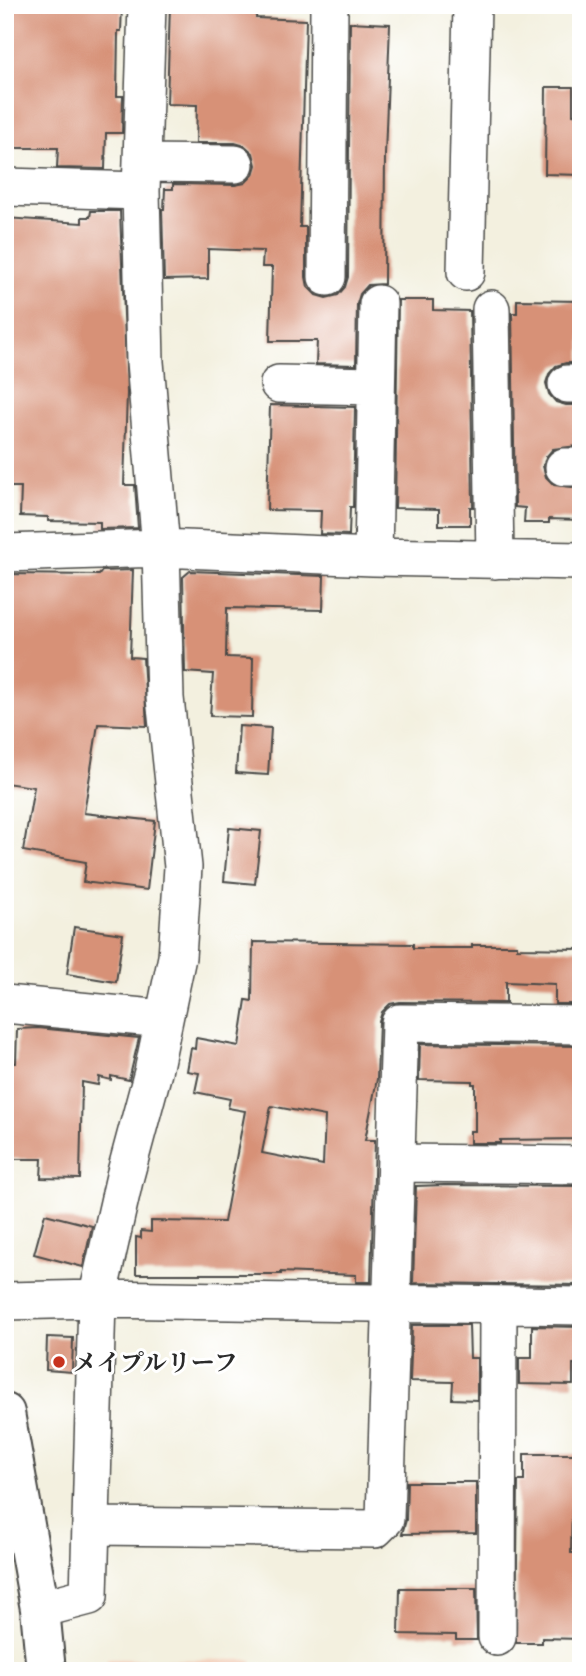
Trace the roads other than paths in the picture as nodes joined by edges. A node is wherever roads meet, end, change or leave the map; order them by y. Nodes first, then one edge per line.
1 (147, 5) edge
2 (329, 5) edge
3 (472, 5) edge
4 (235, 164) dead end
5 (142, 177) junction
6 (6, 187) edge
7 (466, 272) dead end
8 (327, 277) dead end
9 (378, 304) dead end
10 (491, 309) dead end
11 (279, 384) dead end
12 (376, 386) junction
13 (161, 548) junction
14 (5, 553) edge
15 (373, 557) junction
16 (495, 560) junction
17 (581, 561) edge
18 (5, 1003) edge
19 (164, 1019) junction
20 (581, 1025) edge
21 (397, 1163) junction
22 (581, 1165) edge
23 (97, 1299) junction
24 (5, 1301) edge
25 (393, 1303) junction
26 (498, 1305) junction
27 (581, 1306) edge
28 (5, 1413) edge
29 (91, 1526) junction
30 (40, 1609) junction
31 (497, 1637) dead end
32 (46, 1671) edge

1 - 5 street
2 - 8 street
3 - 7 street
4 - 5 street
5 - 6 street
5 - 13 street
9 - 12 street
10 - 16 street
11 - 12 street
12 - 15 street
13 - 14 street
13 - 15 street
13 - 19 street
15 - 16 street
16 - 17 street
18 - 19 street
19 - 23 street
20 - 21 street
21 - 22 street
21 - 25 street
23 - 24 street
23 - 25 street
23 - 29 street
25 - 26 street
25 - 29 street
26 - 27 street
26 - 31 street
28 - 30 street
29 - 30 street
30 - 32 street

